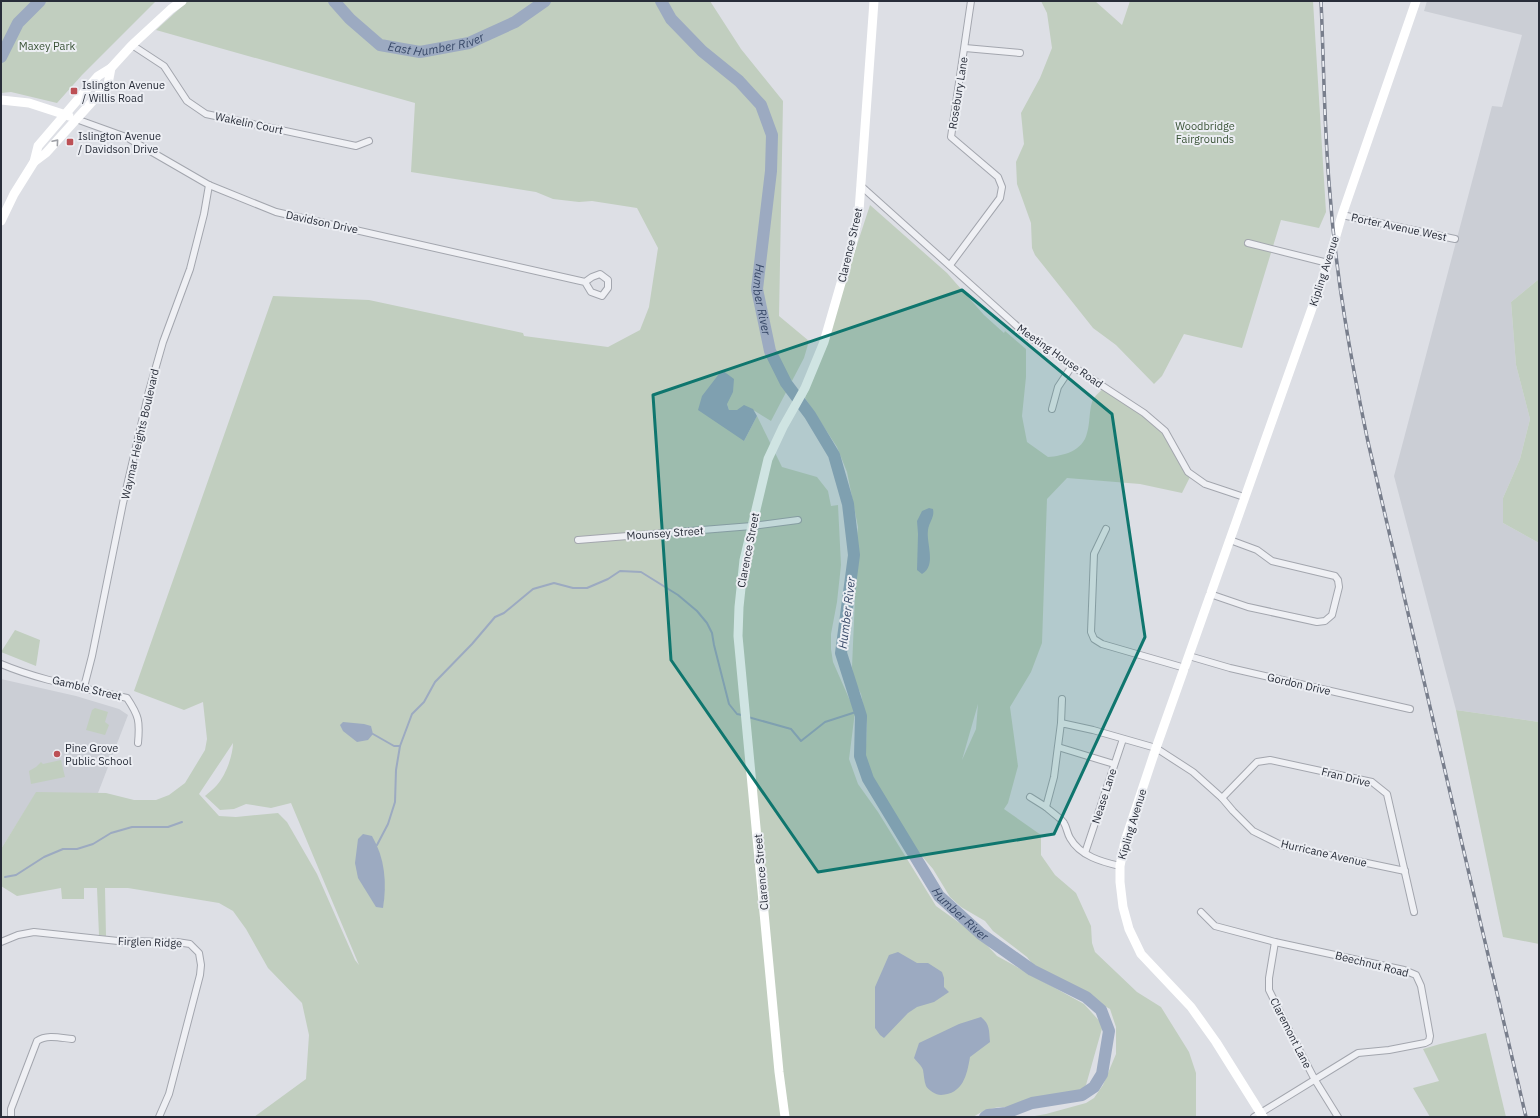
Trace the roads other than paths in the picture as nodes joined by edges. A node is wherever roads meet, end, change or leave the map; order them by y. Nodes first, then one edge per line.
1 (182, 1) edge
2 (874, 1) edge
3 (971, 1) edge
4 (1416, 1) edge
5 (132, 45) junction
6 (965, 48) junction
7 (1020, 53) dead end
8 (111, 68) junction
9 (1, 100) edge
10 (65, 115) junction
11 (76, 119) junction
12 (369, 140) dead end
13 (34, 162) junction
14 (209, 185) junction
15 (861, 186) junction
16 (1342, 215) junction
17 (1, 221) edge
18 (1455, 239) dead end
19 (1248, 243) dead end
20 (1328, 263) junction
21 (950, 265) junction
22 (585, 282) dead end
23 (1072, 366) junction
24 (1052, 409) dead end
25 (1244, 497) junction
26 (798, 520) dead end
27 (752, 526) junction
28 (1106, 529) dead end
29 (578, 540) dead end
30 (1230, 540) junction
31 (1210, 594) junction
32 (1189, 656) junction
33 (1, 664) edge
34 (1185, 668) junction
35 (84, 687) junction
36 (1062, 699) dead end
37 (1410, 709) dead end
38 (1060, 723) junction
39 (1123, 739) junction
40 (138, 743) dead end
41 (1058, 747) junction
42 (1156, 748) junction
43 (1114, 764) junction
44 (1030, 797) dead end
45 (1222, 798) junction
46 (1046, 807) junction
47 (1085, 852) junction
48 (1120, 866) junction
49 (1405, 871) junction
50 (1201, 912) dead end
51 (1414, 912) dead end
52 (1, 942) edge
53 (1275, 942) junction
54 (72, 1039) dead end
55 (1315, 1080) junction
56 (1259, 1116) edge
57 (11, 1117) edge
58 (159, 1117) edge
59 (785, 1117) edge
60 (1338, 1117) edge

1 - 5 street
2 - 15 street, Clarence Street
3 - 6 street, Rosebury Lane
4 - 16 street, Kipling Avenue
5 - 8 street
5 - 12 street, Wakelin Court
6 - 7 street
6 - 21 street, Rosebury Lane
8 - 10 street
8 - 11 street
9 - 10 street
10 - 11 street
10 - 13 street
13 -> 11 street
11 - 14 street, Davidson Drive
13 - 17 street
14 - 22 street, Davidson Drive
14 - 35 street, Waymar Heights Boulevard
15 - 21 street, Meeting House Road
15 - 27 street, Clarence Street
16 - 18 street, Porter Avenue West
16 - 20 street, Kipling Avenue
19 - 20 street
20 - 25 street, Kipling Avenue
21 - 23 street, Meeting House Road
23 - 24 street
23 - 25 street, Meeting House Road
25 - 30 street, Kipling Avenue
26 - 27 street, Mounsey Street
27 - 29 street, Mounsey Street
27 - 59 street, Clarence Street
28 - 34 street
30 - 31 street, Kipling Avenue
30 - 31 street
31 - 32 street, Kipling Avenue
32 - 34 street, Kipling Avenue
32 - 37 street, Gordon Drive
33 - 35 street, Gamble Street
34 - 42 street, Kipling Avenue
35 - 40 street, Gamble Street
36 - 38 street
38 - 39 street, Hurricane Avenue
38 - 41 street
39 - 42 street, Hurricane Avenue
39 - 43 street, Nease Lane
41 - 43 street
41 - 46 street
42 - 45 street, Hurricane Avenue
42 - 48 street, Kipling Avenue
43 - 47 street, Nease Lane
44 - 46 street
45 - 49 street, Hurricane Avenue
45 - 49 street, Fran Drive
46 - 47 street
47 - 48 street
48 - 56 street, Kipling Avenue
49 - 51 street, Fran Drive
50 - 53 street, Beechnut Road
52 - 58 street, Firglen Ridge
53 - 55 street, Claremont Lane
53 - 55 street, Beechnut Road
54 - 57 street
55 - 56 street, Beechnut Road
55 - 60 street, Claremont Lane

